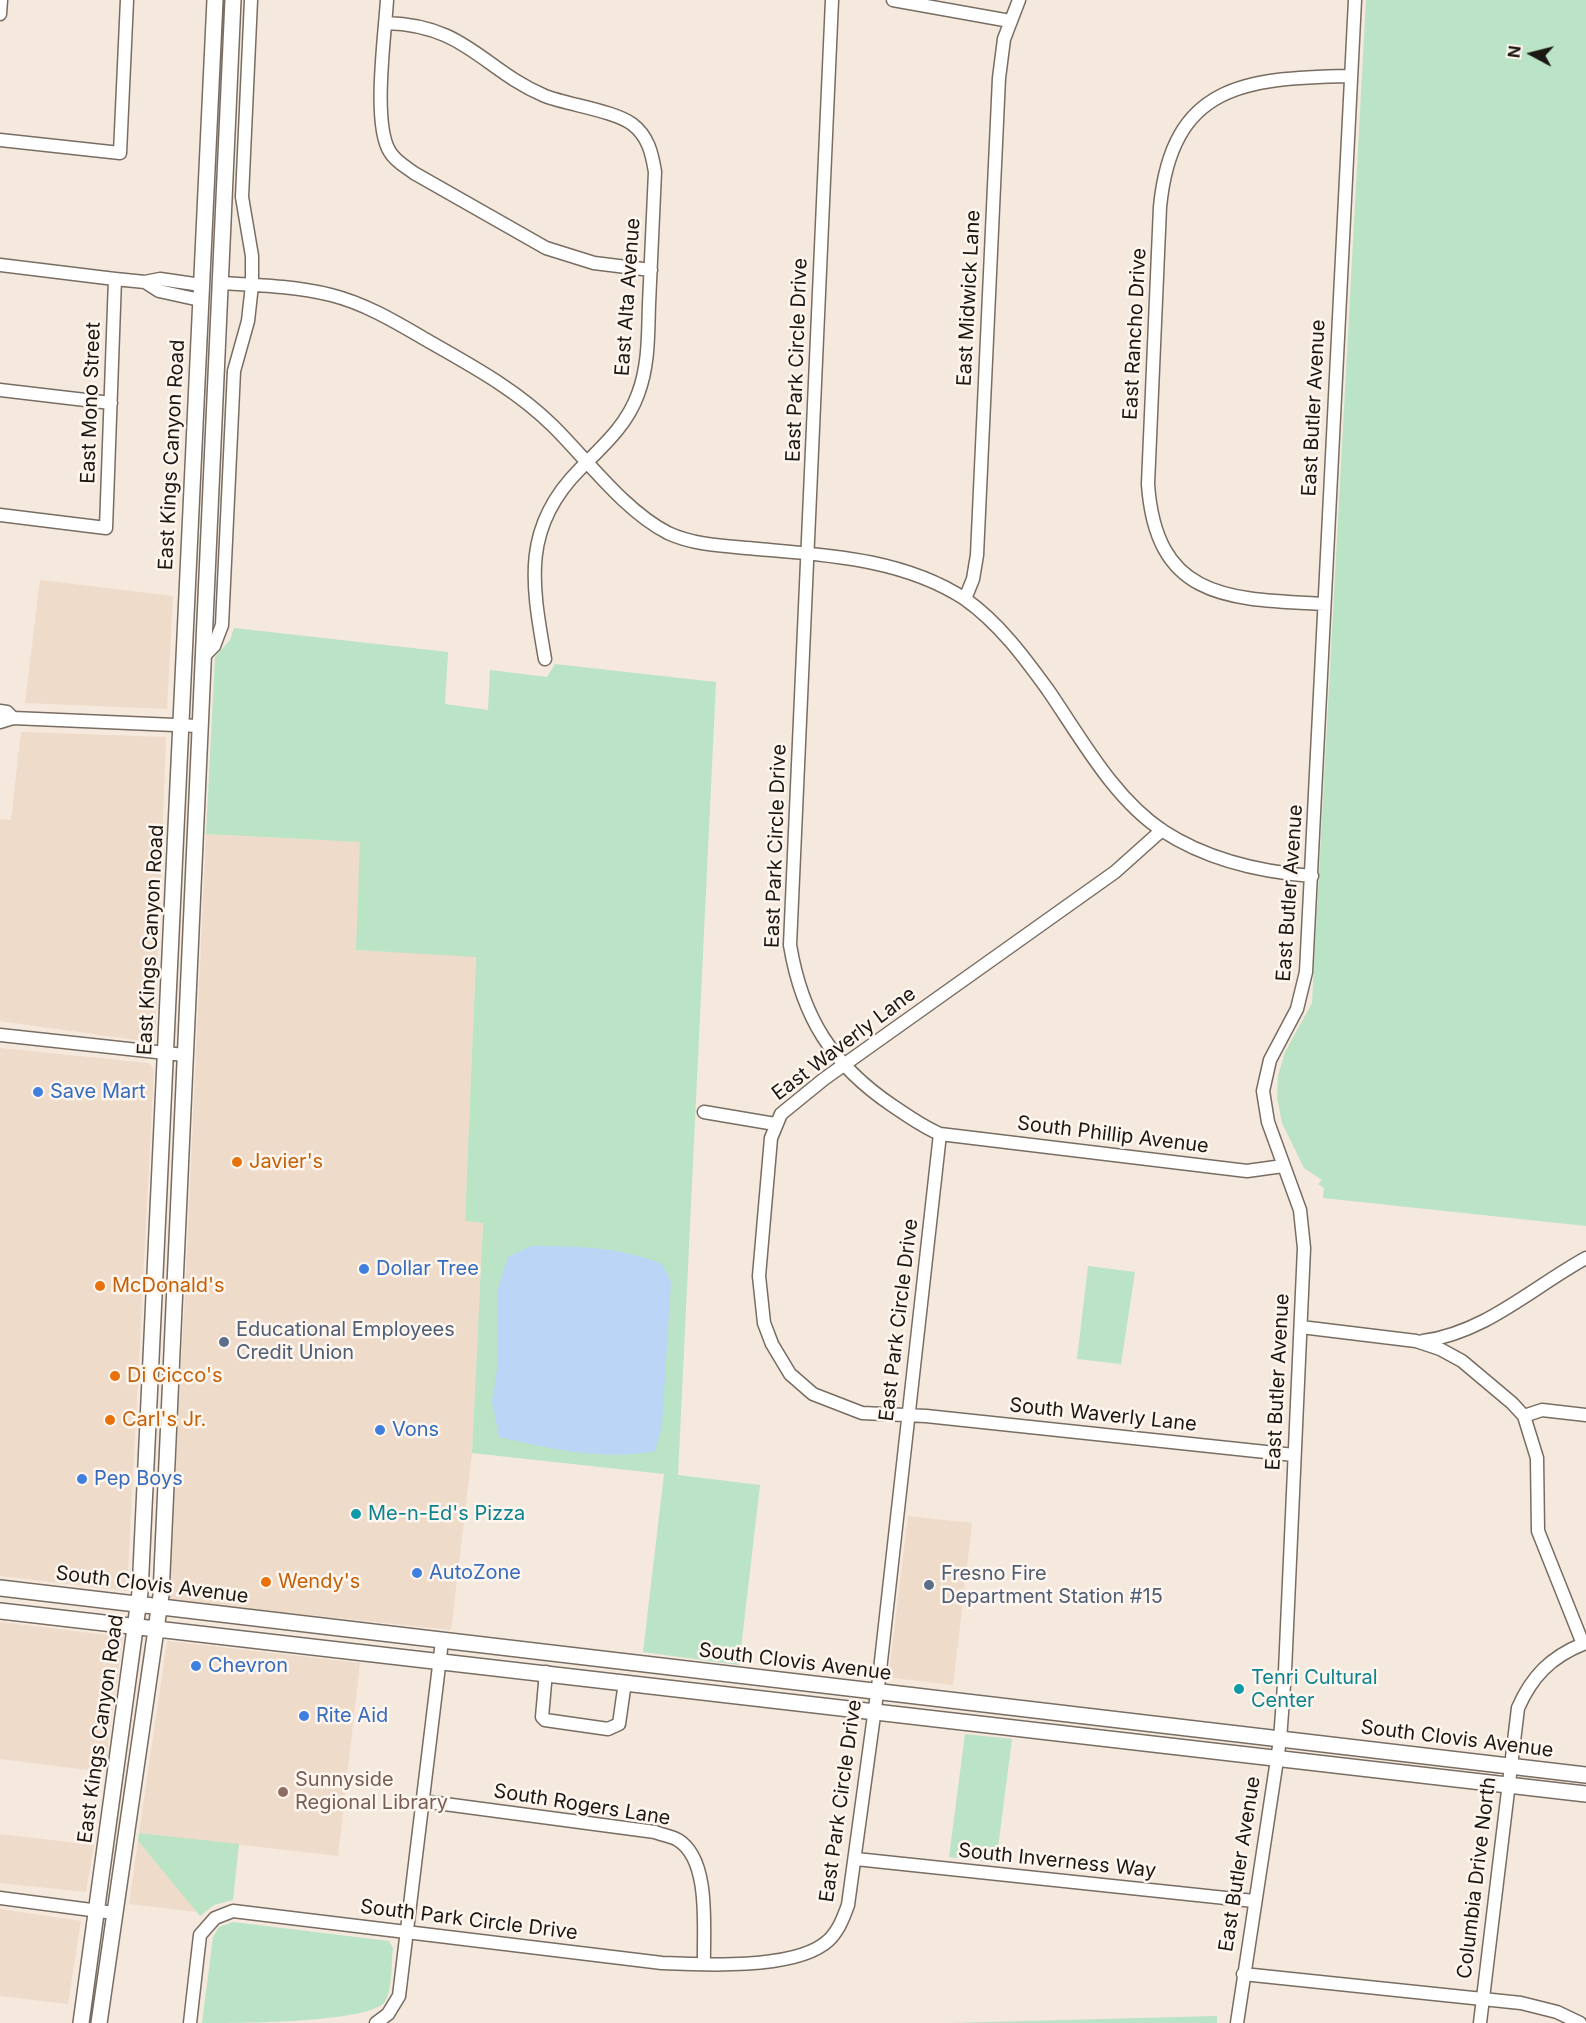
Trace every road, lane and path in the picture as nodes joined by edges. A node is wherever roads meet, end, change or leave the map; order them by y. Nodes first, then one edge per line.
1 (1, 0) edge
2 (127, 0) edge
3 (215, 0) edge
4 (233, 0) edge
5 (251, 0) edge
6 (387, 0) edge
7 (832, 0) edge
8 (893, 0) edge
9 (1019, 0) edge
10 (1355, 0) edge
11 (0, 14) edge
12 (1010, 21) junction
13 (386, 22) junction
14 (1350, 76) junction
15 (209, 131) junction
16 (0, 140) edge
17 (0, 265) edge
18 (651, 270) junction
19 (115, 279) junction
20 (220, 283) junction
21 (252, 285) junction
22 (201, 292) junction
23 (0, 390) edge
24 (111, 404) junction
25 (213, 432) junction
26 (588, 462) junction
27 (0, 515) edge
28 (808, 553) junction
29 (965, 599) junction
30 (1324, 604) junction
31 (202, 658) junction
32 (545, 659) dead end
33 (0, 711) edge
34 (13, 718) junction
35 (0, 722) edge
36 (182, 725) junction
37 (198, 726) junction
38 (1162, 830) junction
39 (1312, 876) junction
40 (0, 1035) edge
41 (167, 1054) junction
42 (184, 1055) junction
43 (844, 1066) junction
44 (704, 1112) dead end
45 (775, 1124) junction
46 (939, 1134) junction
47 (1283, 1166) junction
48 (158, 1242) junction
49 (1586, 1258) edge
50 (1301, 1327) junction
51 (1416, 1341) junction
52 (170, 1352) junction
53 (1586, 1415) edge
54 (907, 1416) junction
55 (1524, 1416) junction
56 (1294, 1455) junction
57 (0, 1588) edge
58 (138, 1605) junction
59 (159, 1608) junction
60 (0, 1611) edge
61 (136, 1627) junction
62 (157, 1629) junction
63 (442, 1641) junction
64 (1584, 1644) edge
65 (439, 1660) junction
66 (546, 1672) junction
67 (625, 1682) junction
68 (877, 1692) junction
69 (874, 1711) junction
70 (1280, 1740) junction
71 (1276, 1758) junction
72 (1510, 1766) junction
73 (1586, 1775) edge
74 (1507, 1785) junction
75 (1586, 1794) edge
76 (422, 1801) junction
77 (856, 1859) junction
78 (0, 1898) edge
79 (1254, 1901) junction
80 (97, 1910) junction
81 (114, 1912) junction
82 (407, 1932) junction
83 (827, 1943) joint
84 (704, 1964) junction
85 (1243, 1974) junction
86 (1482, 2000) junction
87 (81, 2023) edge
88 (99, 2023) edge
89 (190, 2023) edge
90 (376, 2023) edge
91 (1237, 2023) edge
92 (1480, 2023) edge
93 (1580, 2023) edge

1 - 11 street
2 - 16 street
3 - 15 main road, East Kings Canyon Road
4 - 20 main road, East Kings Canyon Road
5 - 21 street
6 - 13 street
7 - 28 street, East Park Circle Drive
8 - 12 street
9 - 12 street, East Midwick Lane
10 - 14 street, East Butler Avenue
12 - 29 street, East Midwick Lane
13 - 18 street
13 - 18 street, East Alta Avenue
14 - 30 street, East Butler Avenue
14 - 30 street, East Rancho Drive
15 - 20 main road
15 - 22 main road, East Kings Canyon Road
17 - 19 street
18 - 26 street, East Alta Avenue
19 - 22 street
19 - 24 street, East Mono Street
20 - 21 street
20 - 25 main road, East Kings Canyon Road
21 - 26 street
21 - 31 street
22 - 25 main road
22 - 36 main road, East Kings Canyon Road
23 - 24 street
24 - 27 street, East Mono Street
25 - 31 main road, East Kings Canyon Road
26 - 28 street
26 - 32 street, East Alta Avenue
28 - 29 street
28 - 43 street, East Park Circle Drive
29 - 38 street
30 - 39 street, East Butler Avenue
31 - 37 main road, East Kings Canyon Road
33 - 34 street
34 - 35 street
34 - 36 street
36 - 37 street
36 - 41 main road, East Kings Canyon Road
37 - 42 main road, East Kings Canyon Road
38 - 39 street
38 - 43 street, East Waverly Lane
39 - 47 street, East Butler Avenue
40 - 41 street
41 - 42 street
41 - 48 main road, East Kings Canyon Road
42 - 52 main road, East Kings Canyon Road
43 - 45 street, East Waverly Lane
43 - 46 street, East Park Circle Drive
44 - 45 street
45 - 54 street, East Waverly Lane
46 - 47 street, South Phillip Avenue
46 - 54 street, East Park Circle Drive
47 - 50 street, East Butler Avenue
48 - 52 main road
48 - 58 main road, East Kings Canyon Road
49 - 51 street
50 - 51 street
50 - 56 street, East Butler Avenue
51 - 55 street
52 - 59 main road, East Kings Canyon Road
53 - 55 street
54 - 56 street, South Waverly Lane
54 - 68 street, East Park Circle Drive
55 - 64 street, Columbia Drive North
56 - 70 street, East Butler Avenue
57 - 58 main road, South Clovis Avenue
58 - 59 main road, South Clovis Avenue
58 - 61 main road, East Kings Canyon Road
59 - 62 main road, East Kings Canyon Road
59 - 63 main road, South Clovis Avenue
60 - 61 main road, South Clovis Avenue
61 - 62 main road, South Clovis Avenue
61 - 80 main road, East Kings Canyon Road
62 - 65 main road, South Clovis Avenue
62 - 81 main road, East Kings Canyon Road
63 - 65 street
63 - 68 main road, South Clovis Avenue
64 - 72 street, Columbia Drive North
65 - 66 main road, South Clovis Avenue
65 - 76 street
66 - 67 main road, South Clovis Avenue
66 - 67 street
67 - 69 main road, South Clovis Avenue
68 - 69 street, East Park Circle Drive
68 - 70 main road, South Clovis Avenue
69 - 71 main road, South Clovis Avenue
69 - 77 street, East Park Circle Drive
70 - 71 street, East Butler Avenue
70 - 72 main road, South Clovis Avenue
71 - 74 main road, South Clovis Avenue
71 - 79 street, East Butler Avenue
72 - 73 main road, South Clovis Avenue
72 - 74 street, Columbia Drive North
74 - 75 main road, South Clovis Avenue
74 - 86 street, Columbia Drive North
76 - 82 street
76 - 84 street, South Rogers Lane
77 - 79 street, South Inverness Way
77 - 83 street, East Park Circle Drive
78 - 80 street
79 - 85 street, East Butler Avenue
80 - 81 street
80 - 87 main road, East Kings Canyon Road
81 - 88 main road, East Kings Canyon Road
82 - 84 street, South Park Circle Drive
82 - 89 street, South Park Circle Drive
82 - 90 street
83 - 84 street, South Park Circle Drive
85 - 86 street
85 - 91 street, East Butler Avenue
86 - 92 street, Columbia Drive North
86 - 93 street

